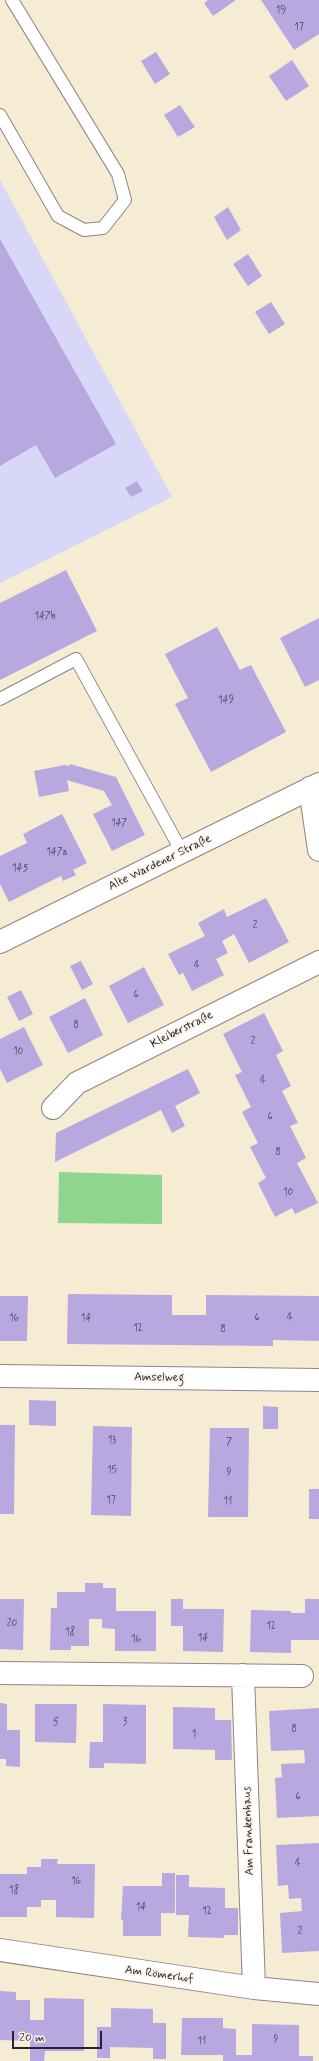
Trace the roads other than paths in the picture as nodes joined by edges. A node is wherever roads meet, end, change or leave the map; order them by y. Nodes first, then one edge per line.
1 (12, 0) edge
2 (0, 115) edge
3 (0, 699) edge
4 (314, 786) edge
5 (319, 850) edge
6 (182, 852) junction
7 (0, 942) edge
8 (319, 962) edge
9 (53, 1108) dead end
10 (0, 1376) edge
11 (319, 1380) edge
12 (0, 1673) edge
13 (243, 1675) junction
14 (302, 1676) dead end
15 (0, 1950) edge
16 (254, 1988) junction
17 (319, 1994) edge

1 - 2 lane
3 - 6 lane
4 - 5 street
4 - 6 street, Alte Wardener Straße
6 - 7 street, Alte Wardener Straße
8 - 9 street, Kleiberstraße
10 - 11 street, Amselweg
12 - 13 street
13 - 14 street
13 - 16 street, Am Frankenhaus
15 - 16 street, Am Römerhof
16 - 17 street, Am Römerhof

